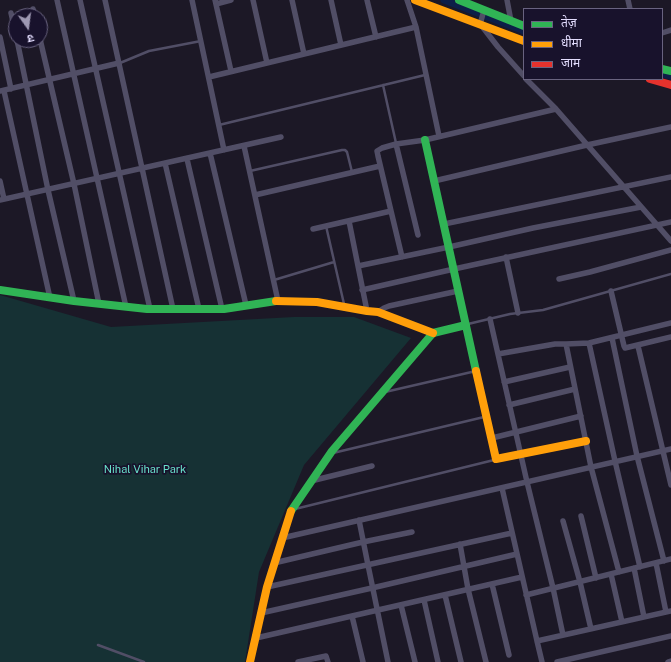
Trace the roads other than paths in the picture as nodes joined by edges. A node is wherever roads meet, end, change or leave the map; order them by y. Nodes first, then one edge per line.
1 (57, 0) edge
2 (80, 0) edge
3 (105, 0) edge
4 (192, 0) edge
5 (231, 0) edge
6 (253, 0) edge
7 (292, 0) edge
8 (331, 0) edge
9 (367, 0) edge
10 (407, 0) edge
11 (414, 0) edge
12 (459, 0) edge
13 (507, 0) edge
14 (215, 2) edge
15 (484, 12) junction
16 (511, 21) junction
17 (481, 23) junction
18 (523, 26) edge
19 (416, 27) junction
20 (0, 37) edge
21 (376, 37) junction
22 (201, 41) junction
23 (523, 41) edge
24 (341, 45) junction
25 (19, 48) edge
26 (42, 48) edge
27 (304, 54) junction
28 (119, 63) junction
29 (267, 63) junction
30 (96, 69) junction
31 (231, 71) junction
32 (74, 74) junction
33 (426, 75) junction
34 (523, 75) edge
35 (209, 77) junction
36 (50, 80) junction
37 (527, 80) edge
38 (654, 80) edge
39 (27, 85) junction
40 (383, 85) junction
41 (671, 85) edge
42 (11, 89) junction
43 (2, 91) edge
44 (556, 109) junction
45 (219, 125) junction
46 (671, 127) edge
47 (439, 136) junction
48 (281, 137) dead end
49 (425, 140) junction
50 (396, 144) junction
51 (586, 145) junction
52 (244, 146) junction
53 (224, 150) junction
54 (210, 153) junction
55 (187, 159) junction
56 (165, 163) junction
57 (380, 166) junction
58 (142, 169) junction
59 (249, 172) junction
60 (352, 173) junction
61 (120, 174) junction
62 (671, 177) edge
63 (97, 179) junction
64 (0, 181) edge
65 (434, 181) junction
66 (74, 184) junction
67 (624, 187) junction
68 (48, 190) junction
69 (26, 194) junction
70 (255, 195) junction
71 (2, 200) edge
72 (641, 207) junction
73 (391, 211) junction
74 (349, 221) junction
75 (671, 222) edge
76 (444, 224) junction
77 (657, 225) junction
78 (326, 226) junction
79 (313, 229) dead end
80 (418, 235) dead end
81 (671, 241) edge
82 (449, 247) junction
83 (671, 250) edge
84 (402, 257) junction
85 (506, 257) junction
86 (334, 262) junction
87 (358, 266) junction
88 (454, 269) junction
89 (671, 274) edge
90 (559, 279) dead end
91 (274, 280) junction
92 (0, 289) edge
93 (362, 290) junction
94 (458, 291) junction
95 (610, 291) junction
96 (50, 298) junction
97 (74, 301) junction
98 (278, 301) junction
99 (99, 304) junction
100 (246, 306) junction
101 (126, 307) junction
102 (344, 307) junction
103 (150, 309) junction
104 (173, 309) junction
105 (199, 309) junction
106 (222, 309) junction
107 (367, 311) junction
108 (378, 312) junction
109 (518, 313) junction
110 (490, 319) junction
111 (671, 322) edge
112 (466, 325) junction
113 (433, 333) junction
114 (622, 335) junction
115 (671, 337) edge
116 (612, 338) junction
117 (589, 343) junction
118 (566, 344) junction
119 (638, 346) junction
120 (498, 354) junction
121 (570, 367) junction
122 (476, 371) junction
123 (504, 382) junction
124 (575, 390) junction
125 (381, 393) junction
126 (509, 405) junction
127 (581, 416) junction
128 (487, 417) junction
129 (516, 433) junction
130 (492, 438) junction
131 (586, 441) junction
132 (671, 448) edge
133 (663, 450) junction
134 (330, 454) junction
135 (520, 454) junction
136 (637, 456) junction
137 (496, 460) junction
138 (615, 462) junction
139 (372, 466) dead end
140 (591, 467) junction
141 (311, 481) junction
142 (527, 482) junction
143 (671, 485) edge
144 (502, 488) junction
145 (290, 510) junction
146 (581, 516) dead end
147 (359, 520) junction
148 (563, 521) dead end
149 (412, 532) dead end
150 (512, 533) junction
151 (282, 538) junction
152 (363, 542) junction
153 (460, 544) junction
154 (517, 554) junction
155 (671, 559) edge
156 (664, 561) junction
157 (274, 563) junction
158 (656, 563) junction
159 (368, 565) junction
160 (464, 567) junction
161 (640, 567) junction
162 (634, 568) junction
163 (619, 572) junction
164 (611, 574) junction
165 (522, 577) junction
166 (596, 578) junction
167 (580, 582) junction
168 (492, 584) junction
169 (267, 587) junction
170 (372, 588) junction
171 (553, 588) junction
172 (468, 589) junction
173 (446, 595) junction
174 (526, 595) junction
175 (424, 600) junction
176 (401, 605) junction
177 (377, 610) junction
178 (669, 612) edge
179 (261, 613) junction
180 (352, 616) junction
181 (644, 617) junction
182 (622, 622) junction
183 (591, 629) junction
184 (563, 635) junction
185 (671, 636) edge
186 (256, 638) junction
187 (537, 641) junction
188 (98, 645) dead end
189 (509, 655) dead end
190 (671, 661) edge
191 (144, 662) edge
192 (250, 662) edge
193 (298, 662) edge
194 (328, 662) edge
195 (363, 662) edge
196 (388, 662) edge
197 (415, 662) edge
198 (438, 662) edge
199 (461, 662) edge
200 (486, 662) edge
201 (542, 662) edge
202 (557, 662) edge
203 (668, 662) edge

1 - 32 street
2 - 30 street
3 - 28 street
4 - 22 street
5 - 14 street
6 - 29 street
7 - 27 street
8 - 24 street
9 - 21 street
10 - 19 street
11 - 17 street
12 - 15 street
13 - 16 street
14 - 31 street
15 - 16 street
15 - 17 street
16 - 18 street
17 - 23 street
17 - 34 street
19 - 21 street
19 - 33 street
20 - 42 street
21 - 24 street
22 - 28 lane
22 - 35 street
24 - 27 street
25 - 39 street
26 - 36 street
27 - 29 street
28 - 30 street
28 - 58 street
29 - 31 street
30 - 32 street
30 - 61 street
31 - 35 street
32 - 36 street
32 - 63 street
33 - 40 lane
33 - 47 street
35 - 45 street
36 - 39 street
36 - 66 street
37 - 44 street
38 - 41 street
39 - 42 street
39 - 68 street
40 - 45 lane
40 - 50 lane
42 - 43 street
43 - 69 street
44 - 47 street
44 - 51 street
45 - 53 street
46 - 51 street
47 - 49 street
48 - 52 street
49 - 50 street
49 - 65 street
50 - 57 street
50 - 80 street
51 - 65 street
51 - 67 street
52 - 53 street
52 - 59 street
53 - 54 street
54 - 55 street
54 - 100 street
55 - 56 street
55 - 106 street
56 - 58 street
56 - 105 street
57 - 60 street
57 - 73 street
58 - 61 street
58 - 104 street
59 - 60 lane
59 - 70 street
60 - 70 street
61 - 63 street
61 - 103 street
62 - 67 street
63 - 66 street
63 - 101 street
64 - 71 street
65 - 76 street
66 - 68 street
66 - 99 street
67 - 72 street
67 - 76 street
68 - 69 street
68 - 97 street
69 - 71 street
69 - 96 street
70 - 91 street
72 - 77 street
72 - 82 street
73 - 74 street
73 - 84 street
74 - 78 street
74 - 87 street
75 - 77 street
76 - 82 street
77 - 81 street
77 - 85 street
78 - 79 street
78 - 86 lane
82 - 84 street
82 - 88 street
83 - 90 street
84 - 87 street
85 - 88 street
85 - 109 street
86 - 91 lane
86 - 102 lane
87 - 93 street
88 - 93 street
88 - 94 street
89 - 95 lane
91 - 98 street
92 - 96 street
93 - 107 street
94 - 108 street
94 - 112 street
95 - 109 lane
95 - 114 street
96 - 97 street
97 - 99 street
98 - 100 street
98 - 102 street
99 - 101 street
100 - 106 street
101 - 103 street
102 - 107 street
103 - 104 street
104 - 105 street
105 - 106 street
107 - 108 street
108 - 113 street
109 - 110 lane
110 - 112 lane
110 - 120 street
111 - 114 street
112 - 113 street
112 - 122 street
113 - 125 street
114 - 116 street
114 - 119 street
115 - 119 street
116 - 117 street
116 - 136 street
117 - 118 street
117 - 138 street
118 - 120 street
118 - 121 street
119 - 133 street
120 - 123 street
121 - 123 street
121 - 124 street
122 - 125 lane
122 - 128 street
123 - 126 street
124 - 126 street
124 - 127 street
125 - 134 street
126 - 129 street
127 - 129 street
127 - 131 street
128 - 130 street
128 - 134 lane
129 - 130 street
129 - 135 street
130 - 137 street
131 - 135 street
131 - 140 street
132 - 133 street
133 - 136 street
133 - 143 street
134 - 141 street
135 - 137 street
135 - 142 street
136 - 138 street
136 - 156 street
137 - 145 lane
138 - 140 street
138 - 161 street
139 - 141 street
140 - 142 street
140 - 163 street
141 - 145 street
142 - 144 street
142 - 171 street
144 - 147 street
144 - 150 street
145 - 151 street
146 - 166 street
147 - 151 street
147 - 152 street
148 - 167 street
149 - 152 street
150 - 153 street
150 - 154 street
151 - 157 street
152 - 157 street
152 - 159 street
153 - 159 street
153 - 160 street
154 - 160 street
154 - 165 street
155 - 156 street
156 - 158 street
157 - 169 street
158 - 161 street
158 - 178 street
159 - 169 street
159 - 170 street
160 - 170 street
160 - 172 street
161 - 162 street
162 - 163 street
162 - 181 street
163 - 164 street
164 - 166 street
164 - 182 street
165 - 168 street
165 - 174 street
166 - 167 street
167 - 171 street
167 - 183 street
168 - 172 street
168 - 189 street
169 - 179 street
170 - 177 street
170 - 179 street
171 - 174 street
171 - 184 street
172 - 173 street
172 - 200 street
173 - 175 street
173 - 199 street
174 - 187 street
175 - 176 street
175 - 198 street
176 - 177 street
176 - 197 street
177 - 180 street
177 - 196 street
178 - 181 street
179 - 186 street
180 - 186 street
180 - 195 street
181 - 182 street
182 - 183 street
183 - 184 street
184 - 187 street
185 - 202 street
186 - 192 street
187 - 201 street
188 - 191 lane
190 - 203 street
193 - 194 street

